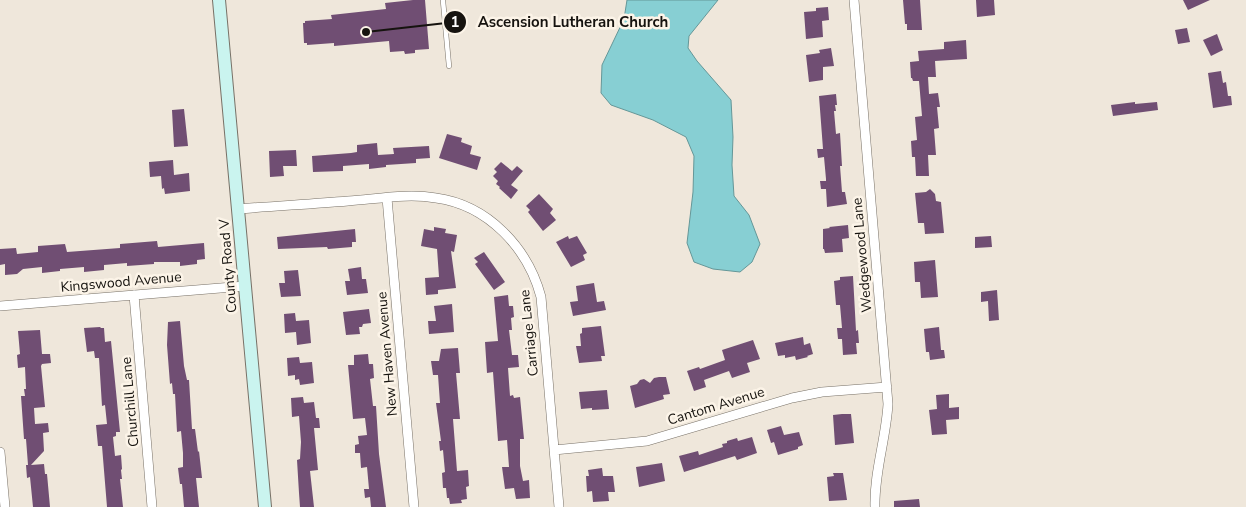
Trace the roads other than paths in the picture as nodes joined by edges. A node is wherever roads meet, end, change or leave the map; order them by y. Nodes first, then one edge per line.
1 (210, 0) edge
2 (218, 0) edge
3 (854, 0) edge
4 (443, 1) edge
5 (220, 22) junction
6 (449, 66) dead end
7 (387, 198) junction
8 (238, 209) junction
9 (245, 286) junction
10 (134, 295) junction
11 (0, 306) edge
12 (887, 387) junction
13 (554, 450) junction
14 (0, 452) edge
15 (5, 507) edge
16 (152, 507) edge
17 (265, 507) edge
18 (414, 507) edge
19 (558, 507) edge
20 (875, 507) edge

1 - 5 main road, County Road V
2 - 5 main road, County Road V
3 - 12 street, Wedgewood Lane
4 - 6 lane
5 - 8 main road, County Road V
7 - 8 street, Carriage Lane
7 - 13 street, Carriage Lane
7 - 18 street, New Haven Avenue
8 - 9 main road, County Road V
9 - 10 street, Kingswood Avenue
9 - 17 main road, County Road V
10 - 11 street, Kingswood Avenue
10 - 16 street, Churchill Lane
12 - 13 street, Cantom Avenue
12 - 20 street, Wedgewood Lane
13 - 19 street, Carriage Lane
14 - 15 street

